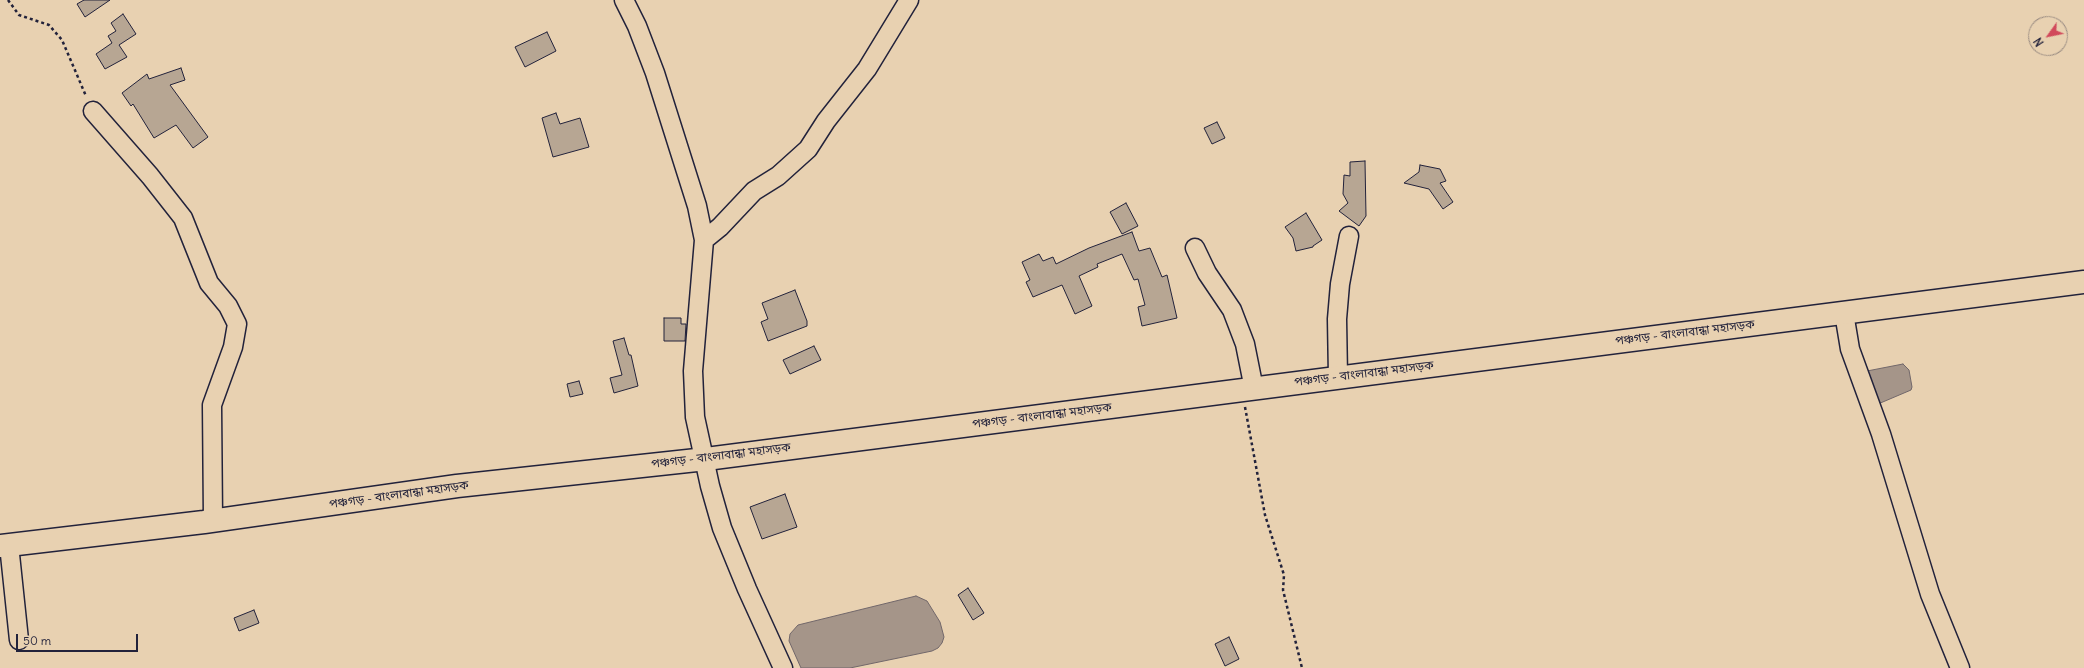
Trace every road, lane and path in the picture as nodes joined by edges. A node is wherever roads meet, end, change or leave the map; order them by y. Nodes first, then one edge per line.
1 (8, 0) edge
2 (624, 0) edge
3 (909, 0) edge
4 (93, 111) joint
5 (1349, 236) dead end
6 (704, 240) junction
7 (1195, 248) dead end
8 (2084, 282) edge
9 (1844, 313) junction
10 (1338, 377) junction
11 (1249, 390) junction
12 (706, 459) junction
13 (213, 520) junction
14 (4, 545) edge
15 (18, 640) dead end
16 (783, 668) edge
17 (1302, 668) edge
18 (1960, 668) edge

1 - 4 path
2 - 6 street
3 - 6 street
4 - 13 street
5 - 10 street
6 - 12 street
7 - 11 street
8 - 9 highway, পঞ্চগড় - বাংলাবান্ধা মহাসড়ক
9 - 10 highway, পঞ্চগড় - বাংলাবান্ধা মহাসড়ক
9 - 18 street
10 - 11 highway, পঞ্চগড় - বাংলাবান্ধা মহাসড়ক
11 - 12 highway, পঞ্চগড় - বাংলাবান্ধা মহাসড়ক
11 - 17 path
12 - 13 highway, পঞ্চগড় - বাংলাবান্ধা মহাসড়ক
12 - 16 street
13 - 14 highway, পঞ্চগড় - বাংলাবান্ধা মহাসড়ক
14 - 15 street

